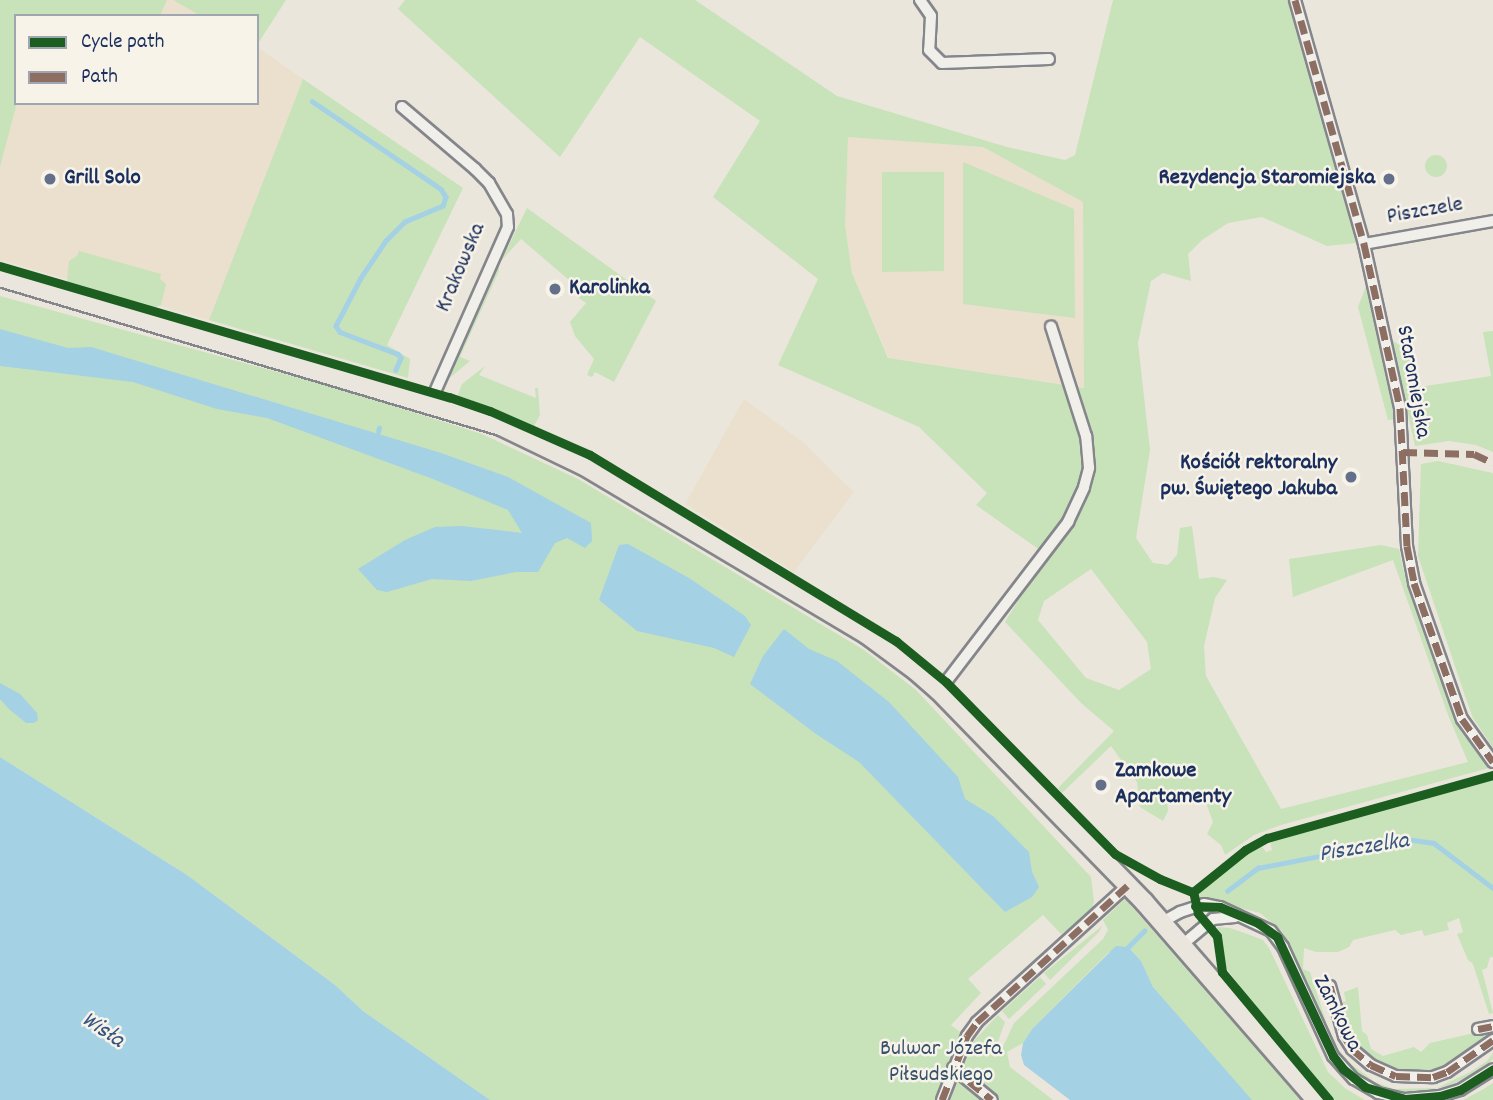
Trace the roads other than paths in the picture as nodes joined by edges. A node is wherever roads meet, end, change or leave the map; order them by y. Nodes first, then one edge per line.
1 (920, 0) edge
2 (1295, 0) edge
3 (1049, 59) dead end
4 (402, 107) dead end
5 (1493, 221) edge
6 (1364, 244) junction
7 (0, 277) edge
8 (1051, 326) dead end
9 (430, 403) junction
10 (939, 691) junction
11 (1493, 762) edge
12 (1128, 885) junction
13 (1245, 917) junction
14 (1162, 922) junction
15 (1182, 945) junction
16 (1330, 986) dead end
17 (1493, 1026) edge
18 (1478, 1029) dead end
19 (1493, 1040) edge
20 (953, 1068) junction
21 (1493, 1069) edge
22 (942, 1100) edge
23 (992, 1100) edge
24 (1316, 1100) edge

1 - 3 street
2 - 6 street, Staromiejska
4 - 9 street, Krakowska
5 - 6 street, Piszczele
6 - 11 street, Staromiejska
7 - 9 main road
8 - 10 street
9 - 10 main road
10 - 12 main road
12 - 14 main road
12 - 20 street
13 - 14 street, Zamkowa
13 - 15 street
13 - 21 street, Zamkowa
14 - 15 main road
15 - 24 main road
16 - 19 street
17 - 18 street
20 - 22 street
20 - 23 street

